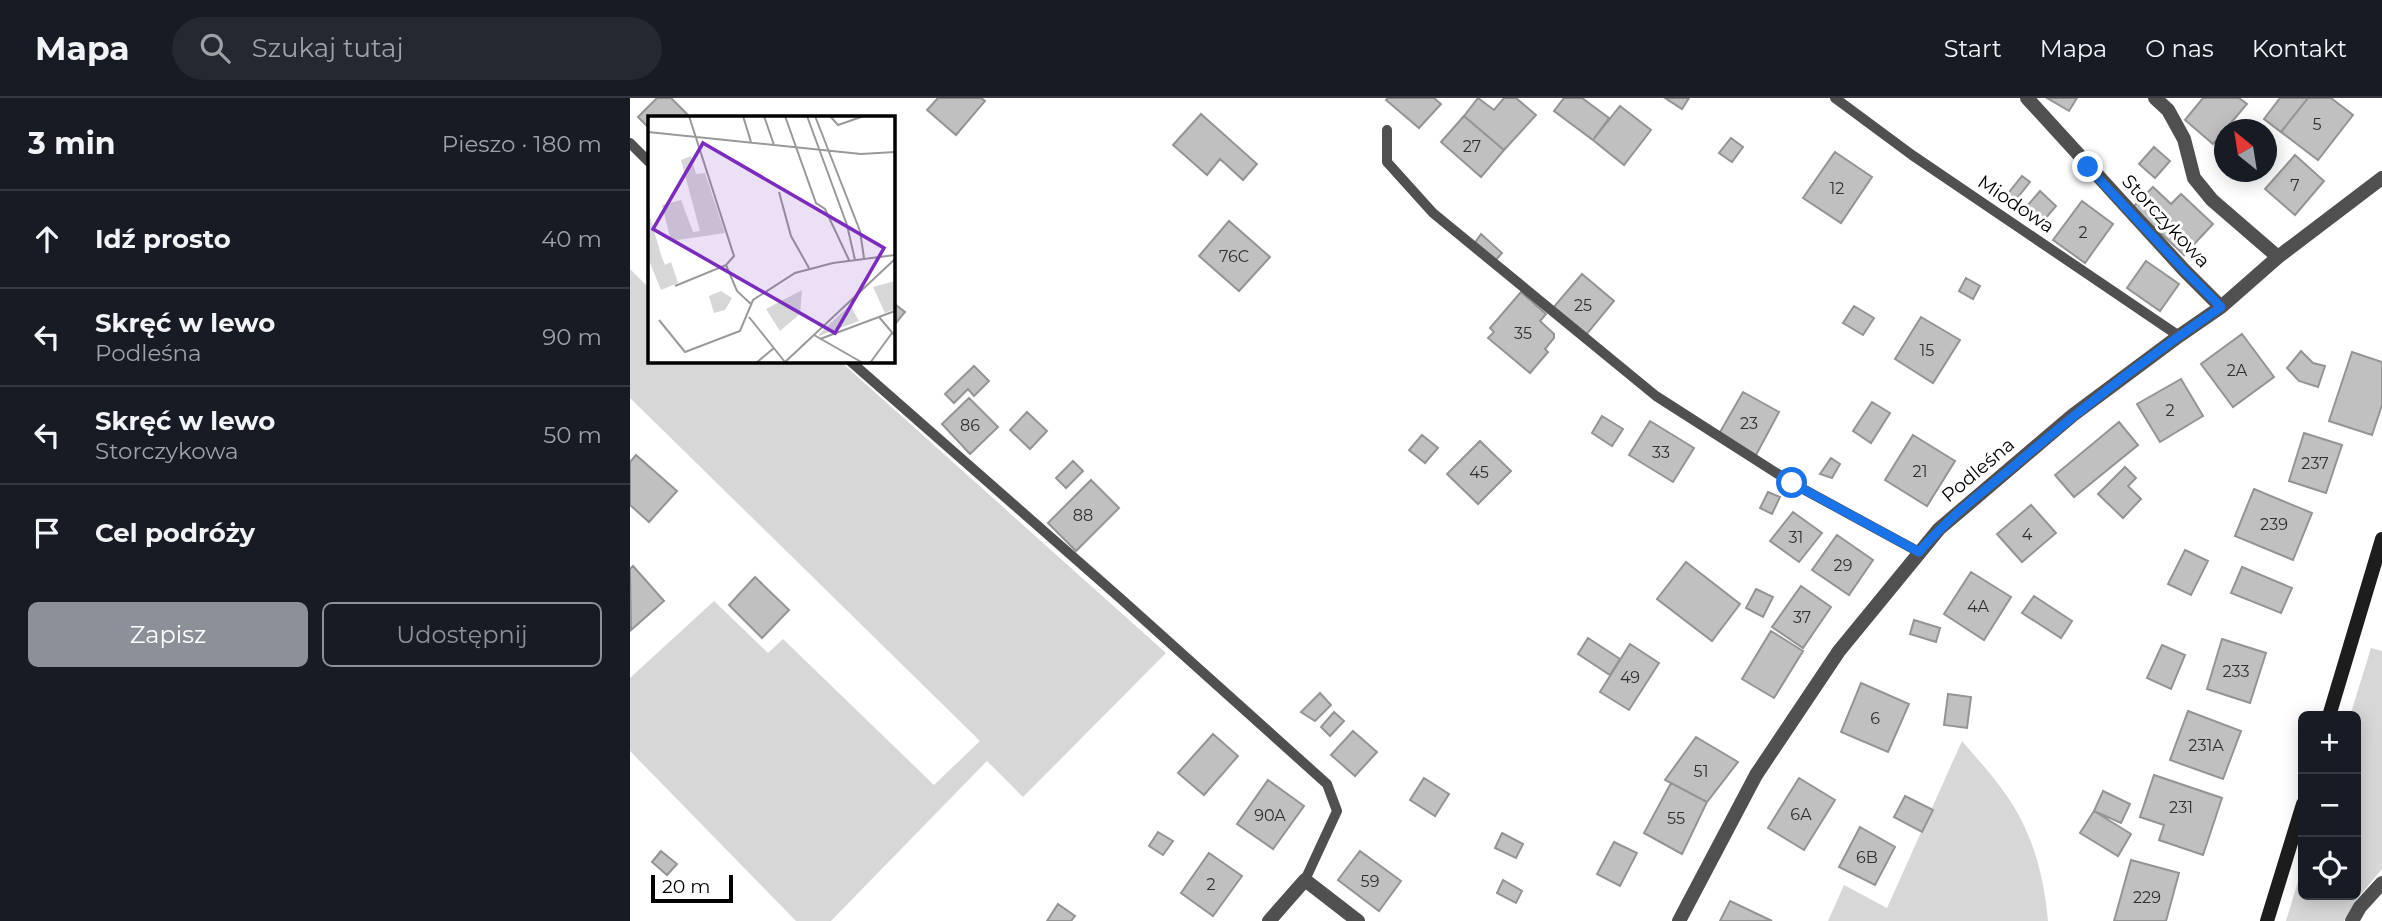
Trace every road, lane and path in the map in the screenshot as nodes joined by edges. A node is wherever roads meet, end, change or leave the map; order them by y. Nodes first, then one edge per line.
1 (1835, 98) edge
2 (2027, 98) edge
3 (2155, 98) edge
4 (1387, 130) dead end
5 (630, 143) edge
6 (648, 161) edge
7 (2382, 178) edge
8 (2278, 257) junction
9 (2221, 307) junction
10 (2179, 335) junction
11 (851, 362) edge
12 (2382, 539) edge
13 (1919, 552) junction
14 (2330, 711) edge
15 (2298, 820) edge
16 (1305, 880) junction
17 (2382, 883) edge
18 (1269, 921) edge
19 (1358, 921) edge
20 (1679, 921) edge
21 (2267, 921) edge
22 (2352, 921) edge

1 - 10 lane, Miodowa
2 - 9 street, Storczykowa
3 - 8 street
4 - 13 lane
5 - 6 lane
7 - 8 street, Podleśna
8 - 9 street, Podleśna
9 - 10 street, Podleśna
10 - 13 street, Podleśna
11 - 16 lane
12 - 14 street
13 - 20 street, Podleśna
15 - 21 street
16 - 18 street
16 - 19 street
17 - 22 street

